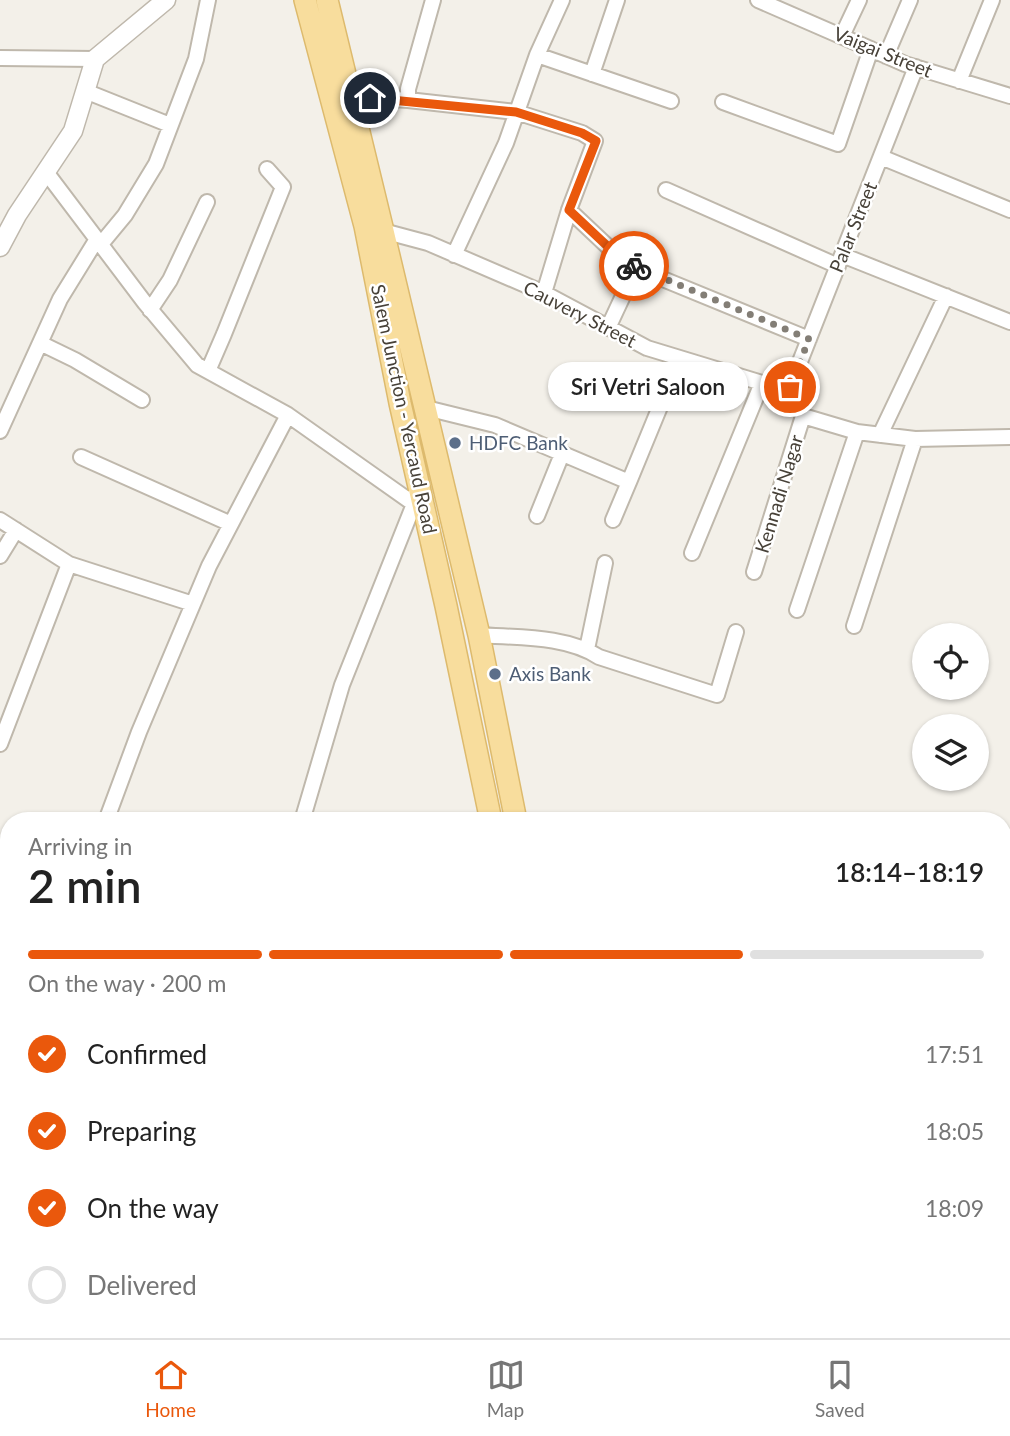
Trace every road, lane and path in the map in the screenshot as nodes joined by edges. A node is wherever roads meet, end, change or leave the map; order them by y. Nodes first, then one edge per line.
1 (166, 0) edge
2 (208, 0) edge
3 (304, 0) edge
4 (327, 0) edge
5 (432, 0) edge
6 (562, 0) edge
7 (617, 0) edge
8 (758, 0) edge
9 (859, 0) edge
10 (910, 0) edge
11 (992, 0) edge
12 (780, 4) edge
13 (842, 36) junction
14 (871, 49) junction
15 (537, 55) junction
16 (886, 56) junction
17 (0, 58) edge
18 (94, 60) junction
19 (916, 67) junction
20 (592, 74) junction
21 (959, 80) junction
22 (85, 91) junction
23 (351, 96) junction
24 (1010, 96) edge
25 (408, 100) junction
26 (671, 101) dead end
27 (723, 102) dead end
28 (516, 112) junction
29 (170, 125) junction
30 (881, 157) junction
31 (267, 169) dead end
32 (46, 172) junction
33 (666, 190) dead end
34 (207, 202) dead end
35 (569, 210) junction
36 (1010, 210) edge
37 (383, 231) junction
38 (99, 242) junction
39 (0, 247) edge
40 (454, 255) junction
41 (840, 261) junction
42 (636, 268) junction
43 (544, 293) junction
44 (946, 296) junction
45 (150, 310) junction
46 (1010, 322) edge
47 (608, 328) junction
48 (809, 339) junction
49 (40, 344) junction
50 (680, 358) junction
51 (208, 371) junction
52 (762, 383) junction
53 (790, 387) junction
54 (142, 400) dead end
55 (426, 408) junction
56 (288, 415) junction
57 (803, 416) junction
58 (0, 431) edge
59 (857, 432) junction
60 (880, 435) junction
61 (1010, 438) edge
62 (915, 439) junction
63 (562, 453) junction
64 (81, 457) dead end
65 (418, 478) junction
66 (442, 478) junction
67 (628, 482) junction
68 (414, 504) junction
69 (537, 516) dead end
70 (0, 520) edge
71 (613, 520) dead end
72 (231, 524) junction
73 (16, 530) junction
74 (692, 553) dead end
75 (0, 556) edge
76 (605, 563) dead end
77 (69, 564) junction
78 (754, 572) dead end
79 (193, 604) junction
80 (797, 610) dead end
81 (853, 626) dead end
82 (736, 632) dead end
83 (479, 635) junction
84 (587, 649) junction
85 (0, 744) edge
86 (109, 812) edge
87 (305, 812) edge
88 (489, 812) edge
89 (514, 812) edge

1 - 18 street
2 - 29 street
3 - 65 main road, Salem Junction - Yercaud Road
4 - 23 main road
5 - 25 street
6 - 15 street
7 - 20 street
8 - 12 street, Vaigai Street
9 - 13 street
10 - 16 street
11 - 21 street
12 - 13 street, Vaigai Street
13 - 14 street, Vaigai Street
14 - 16 street, Vaigai Street
14 - 27 street
15 - 20 street
15 - 28 street
16 - 19 street, Vaigai Street
17 - 18 street
18 - 22 street
19 - 21 street, Vaigai Street
19 - 30 street, Palar Street
20 - 26 street
21 - 24 street, Vaigai Street
22 - 29 street
22 - 32 street
23 - 25 street
23 - 37 main road
25 - 28 street
28 - 35 street
28 - 40 street
29 - 38 street
30 - 36 street
30 - 41 street, Palar Street
31 - 51 street
32 - 38 street
32 - 39 street
33 - 41 street
34 - 45 street
35 - 42 street
35 - 43 street
37 - 40 street, Cauvery Street
37 - 55 main road
38 - 45 street
38 - 49 street
40 - 43 street, Cauvery Street
41 - 44 street
41 - 48 street, Palar Street
42 - 47 street
42 - 48 street
43 - 47 street, Cauvery Street
44 - 46 street
44 - 60 street
45 - 51 street
47 - 50 street, Cauvery Street
48 - 53 street, Palar Street
49 - 54 street
49 - 58 street
50 - 52 street, Cauvery Street
50 - 67 street
51 - 56 street
52 - 53 street, Cauvery Street
52 - 74 street
53 - 57 street
55 - 63 street
55 - 66 main road
56 - 68 street
56 - 72 street
57 - 59 street
57 - 78 street, Kennadi Nagar
59 - 60 street
59 - 80 street
60 - 62 street
61 - 62 street
62 - 81 street
63 - 67 street
63 - 69 street
64 - 72 street
65 - 66 main road
65 - 68 street
65 - 88 main road, Salem Junction - Yercaud Road
66 - 83 main road
67 - 71 street
68 - 87 street
70 - 73 street
72 - 79 street
73 - 75 street
73 - 77 street
76 - 84 street
77 - 79 street
77 - 85 street
79 - 86 street
82 - 84 street
83 - 84 street
83 - 89 main road

